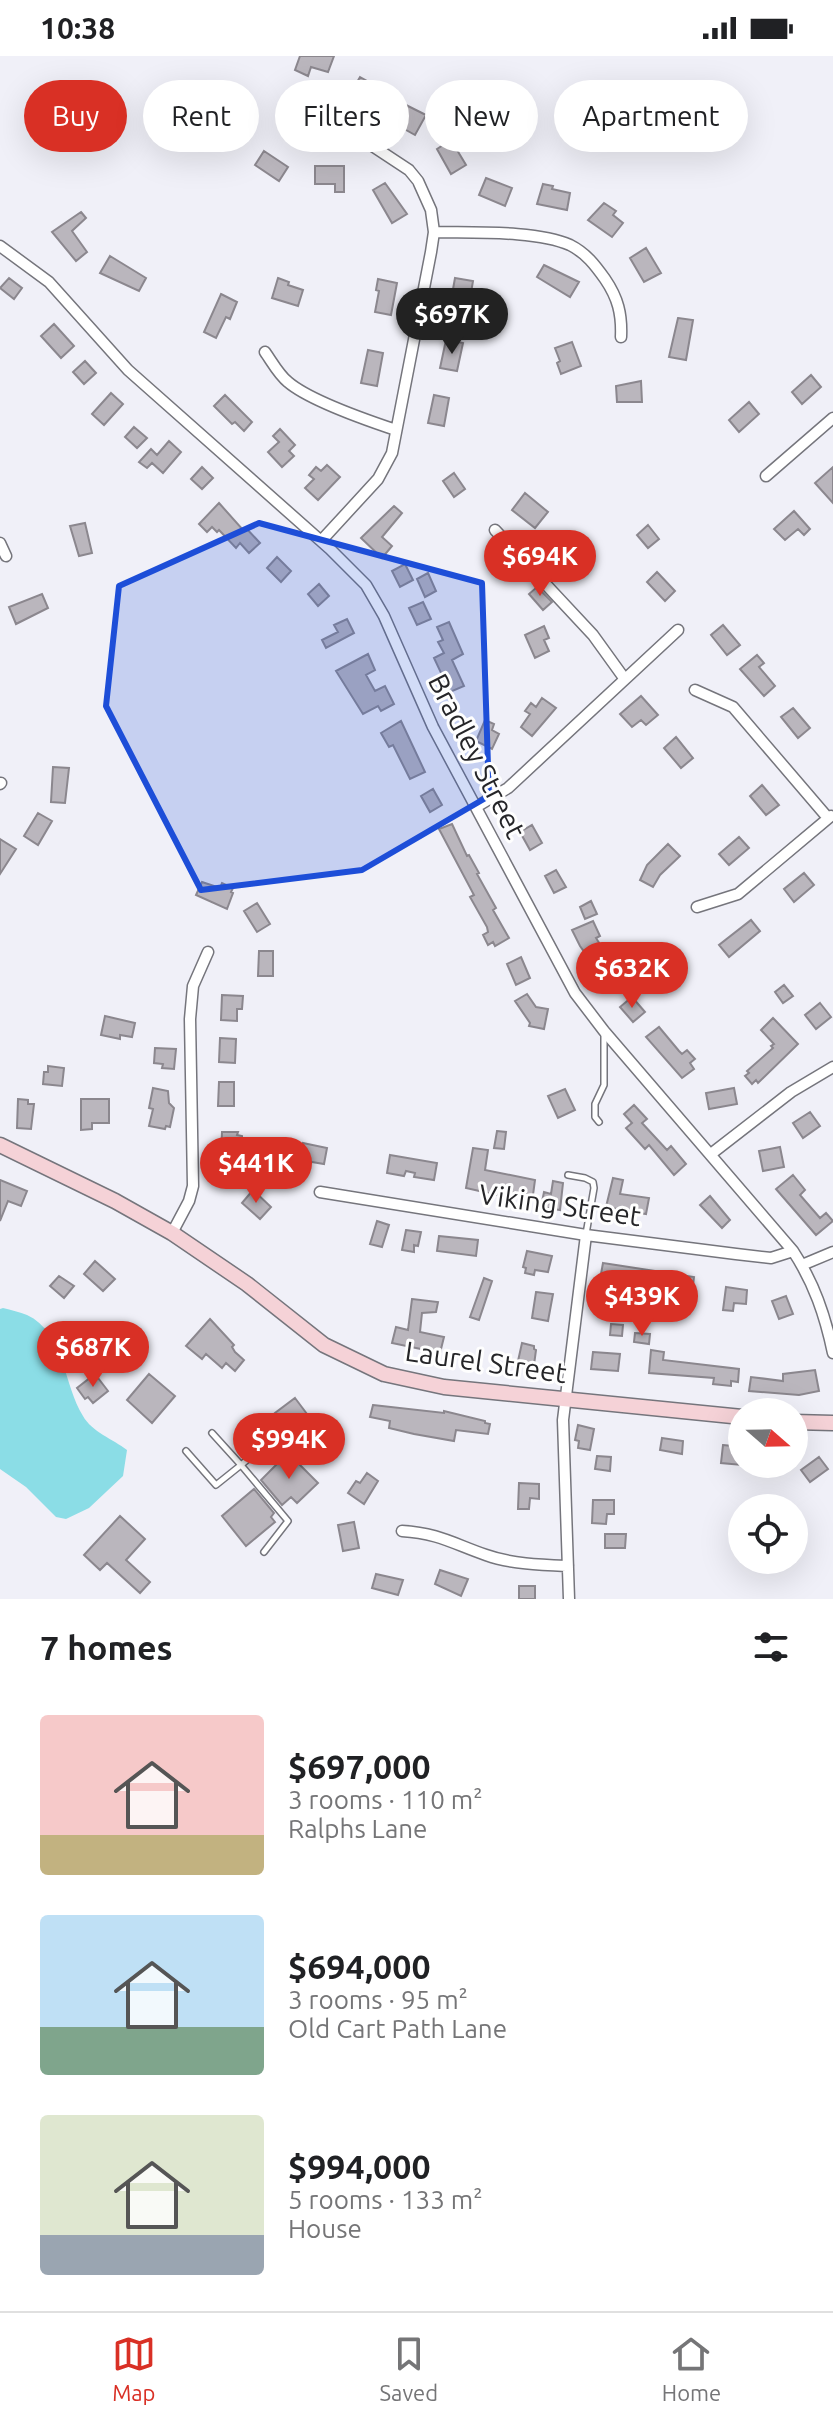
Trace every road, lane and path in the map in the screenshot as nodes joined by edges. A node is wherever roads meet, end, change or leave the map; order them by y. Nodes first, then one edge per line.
1 (382, 152) edge
2 (434, 232) junction
3 (0, 246) edge
4 (621, 337) dead end
5 (265, 352) dead end
6 (833, 418) edge
7 (396, 430) junction
8 (766, 476) dead end
9 (495, 530) dead end
10 (321, 541) junction
11 (0, 543) edge
12 (6, 556) dead end
13 (678, 630) dead end
14 (624, 678) junction
15 (695, 690) dead end
16 (476, 807) junction
17 (831, 817) edge
18 (697, 907) dead end
19 (208, 952) dead end
20 (604, 1031) junction
21 (833, 1067) edge
22 (599, 1122) dead end
23 (0, 1145) edge
24 (711, 1154) junction
25 (568, 1175) dead end
26 (320, 1192) dead end
27 (172, 1233) junction
28 (586, 1235) junction
29 (793, 1251) junction
30 (833, 1252) edge
31 (802, 1265) junction
32 (833, 1353) edge
33 (566, 1400) junction
34 (728, 1416) edge
35 (808, 1422) edge
36 (833, 1423) edge
37 (212, 1433) dead end
38 (271, 1440) dead end
39 (186, 1451) dead end
40 (241, 1465) junction
41 (402, 1531) dead end
42 (264, 1552) dead end
43 (568, 1566) junction
44 (569, 1599) edge

1 - 2 street
2 - 4 street
2 - 7 street
3 - 10 street, Bradley Street
5 - 7 street
6 - 8 street
7 - 10 street
9 - 14 street
10 - 16 street, Bradley Street
11 - 12 street
13 - 14 street
14 - 16 street
15 - 17 street
16 - 20 street, Bradley Street
17 - 18 street
19 - 27 street
20 - 22 lane
20 - 24 street, Bradley Street
21 - 24 street
23 - 27 street, Laurel Street
24 - 29 street, Bradley Street
25 - 28 lane
26 - 28 street, Viking Street
27 - 33 street, Laurel Street
28 - 29 street, Viking Street
28 - 33 street
29 - 31 street, Bradley Street
30 - 31 street
31 - 32 street, Bradley Street
33 - 34 street, Laurel Street
33 - 43 street
35 - 36 street
37 - 40 lane
38 - 40 lane
39 - 40 lane
40 - 42 lane
41 - 43 street
43 - 44 street

